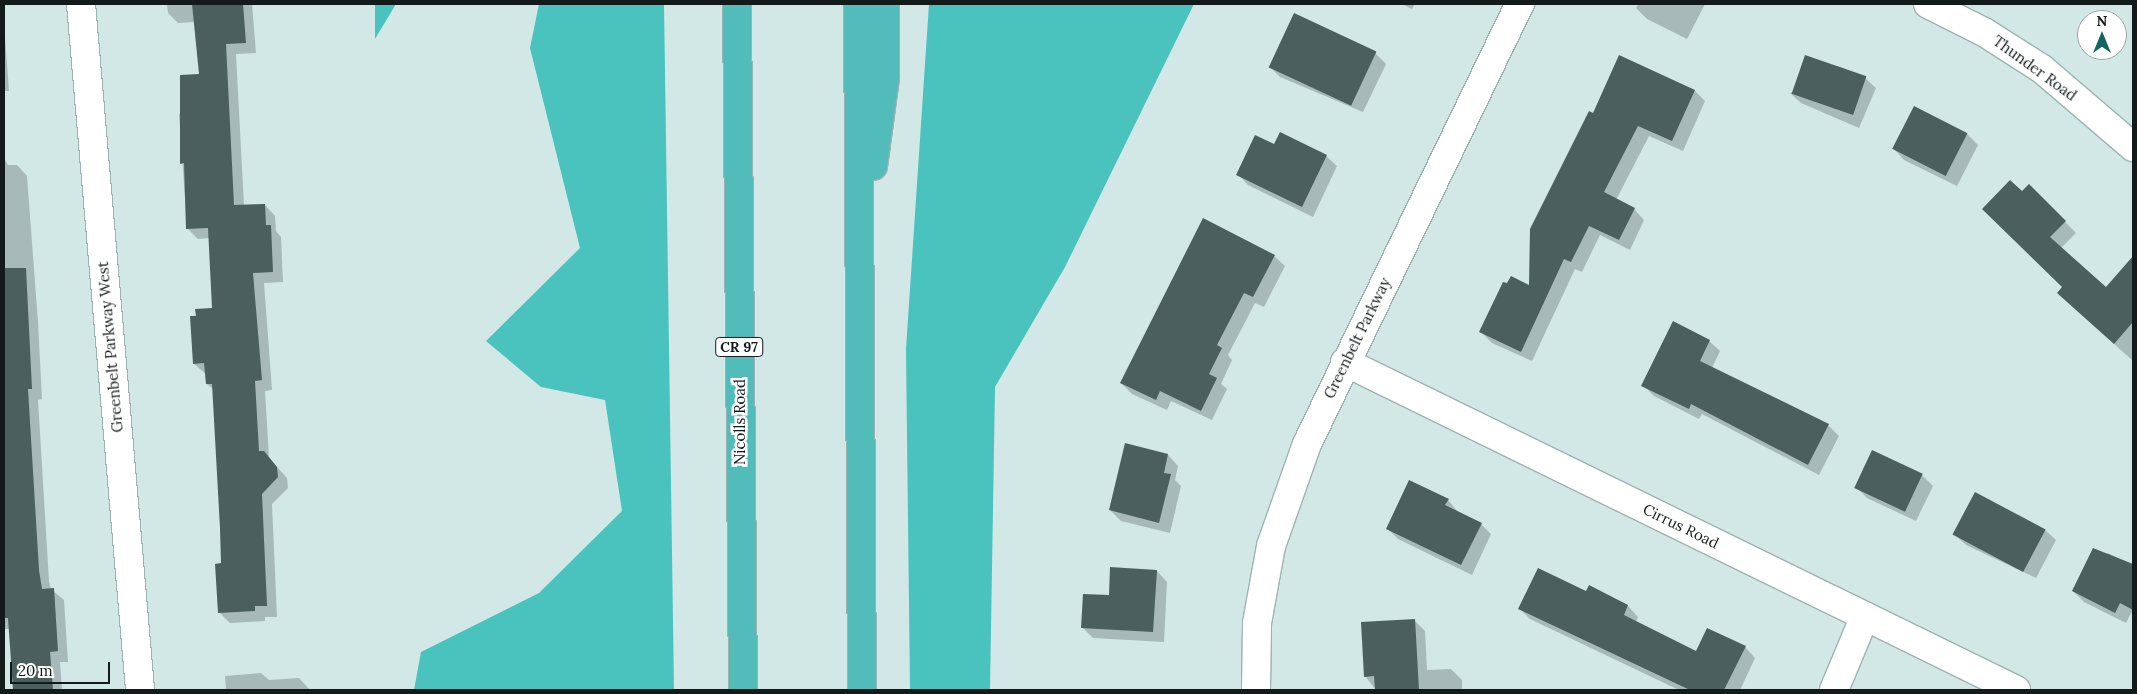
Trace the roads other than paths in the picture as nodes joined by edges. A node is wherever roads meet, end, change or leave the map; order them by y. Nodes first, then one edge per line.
1 (81, 4) edge
2 (737, 4) edge
3 (858, 4) edge
4 (885, 4) edge
5 (1520, 4) edge
6 (1928, 4) edge
7 (2133, 147) edge
8 (860, 267) junction
9 (1345, 362) junction
10 (1865, 616) junction
11 (140, 690) edge
12 (742, 690) edge
13 (862, 690) edge
14 (1256, 690) edge
15 (1834, 690) edge
16 (2016, 690) edge

1 - 11 street, Greenbelt Parkway West
2 - 12 highway, Nicolls Road / CR 97
3 - 8 highway
4 - 8 highway
5 - 9 street, Greenbelt Parkway
6 - 7 street, Thunder Road
8 - 13 highway
9 - 10 street, Cirrus Road
9 - 14 street, Greenbelt Parkway
10 - 15 street
10 - 16 street, Cirrus Road

